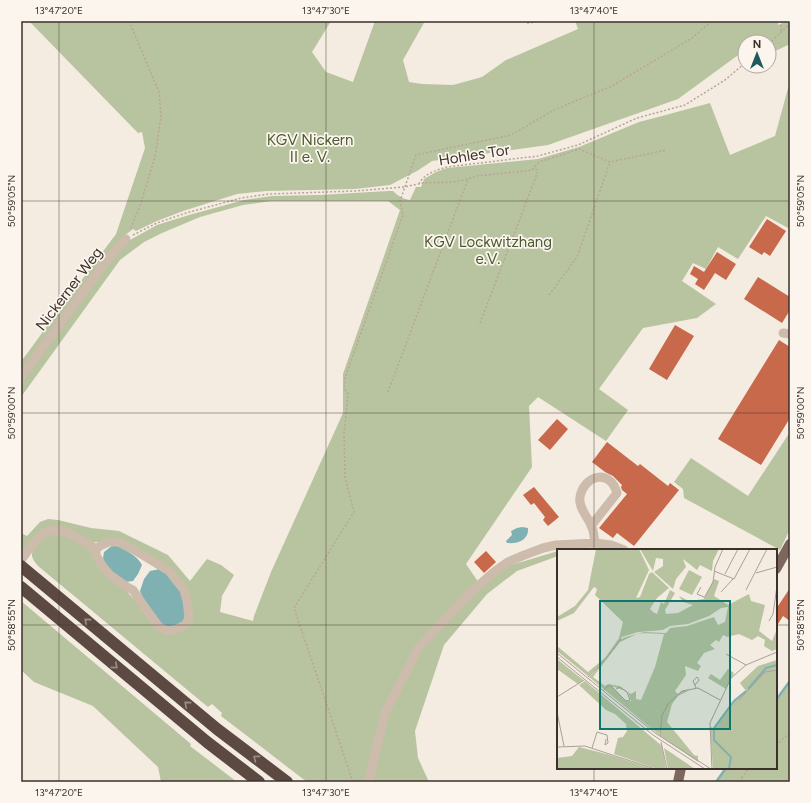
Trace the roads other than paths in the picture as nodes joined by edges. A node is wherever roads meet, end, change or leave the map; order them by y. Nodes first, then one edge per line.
1 (126, 238) road end
2 (21, 377) edge
3 (591, 526) junction
4 (594, 543) junction
5 (790, 544) edge
6 (96, 549) junction
7 (621, 549) edge
8 (21, 560) edge
9 (21, 566) edge
10 (777, 567) edge
11 (21, 587) edge
12 (681, 769) edge
13 (259, 782) edge
14 (287, 782) edge
15 (369, 782) edge
16 (678, 782) edge

1 - 2 street, Nickerner Weg
3 - 3 street
3 - 4 street
4 - 7 street
4 - 15 street
5 - 10 main road
6 - 6 street
6 - 8 street
14 -> 9 highway
11 -> 13 highway
12 - 16 main road

